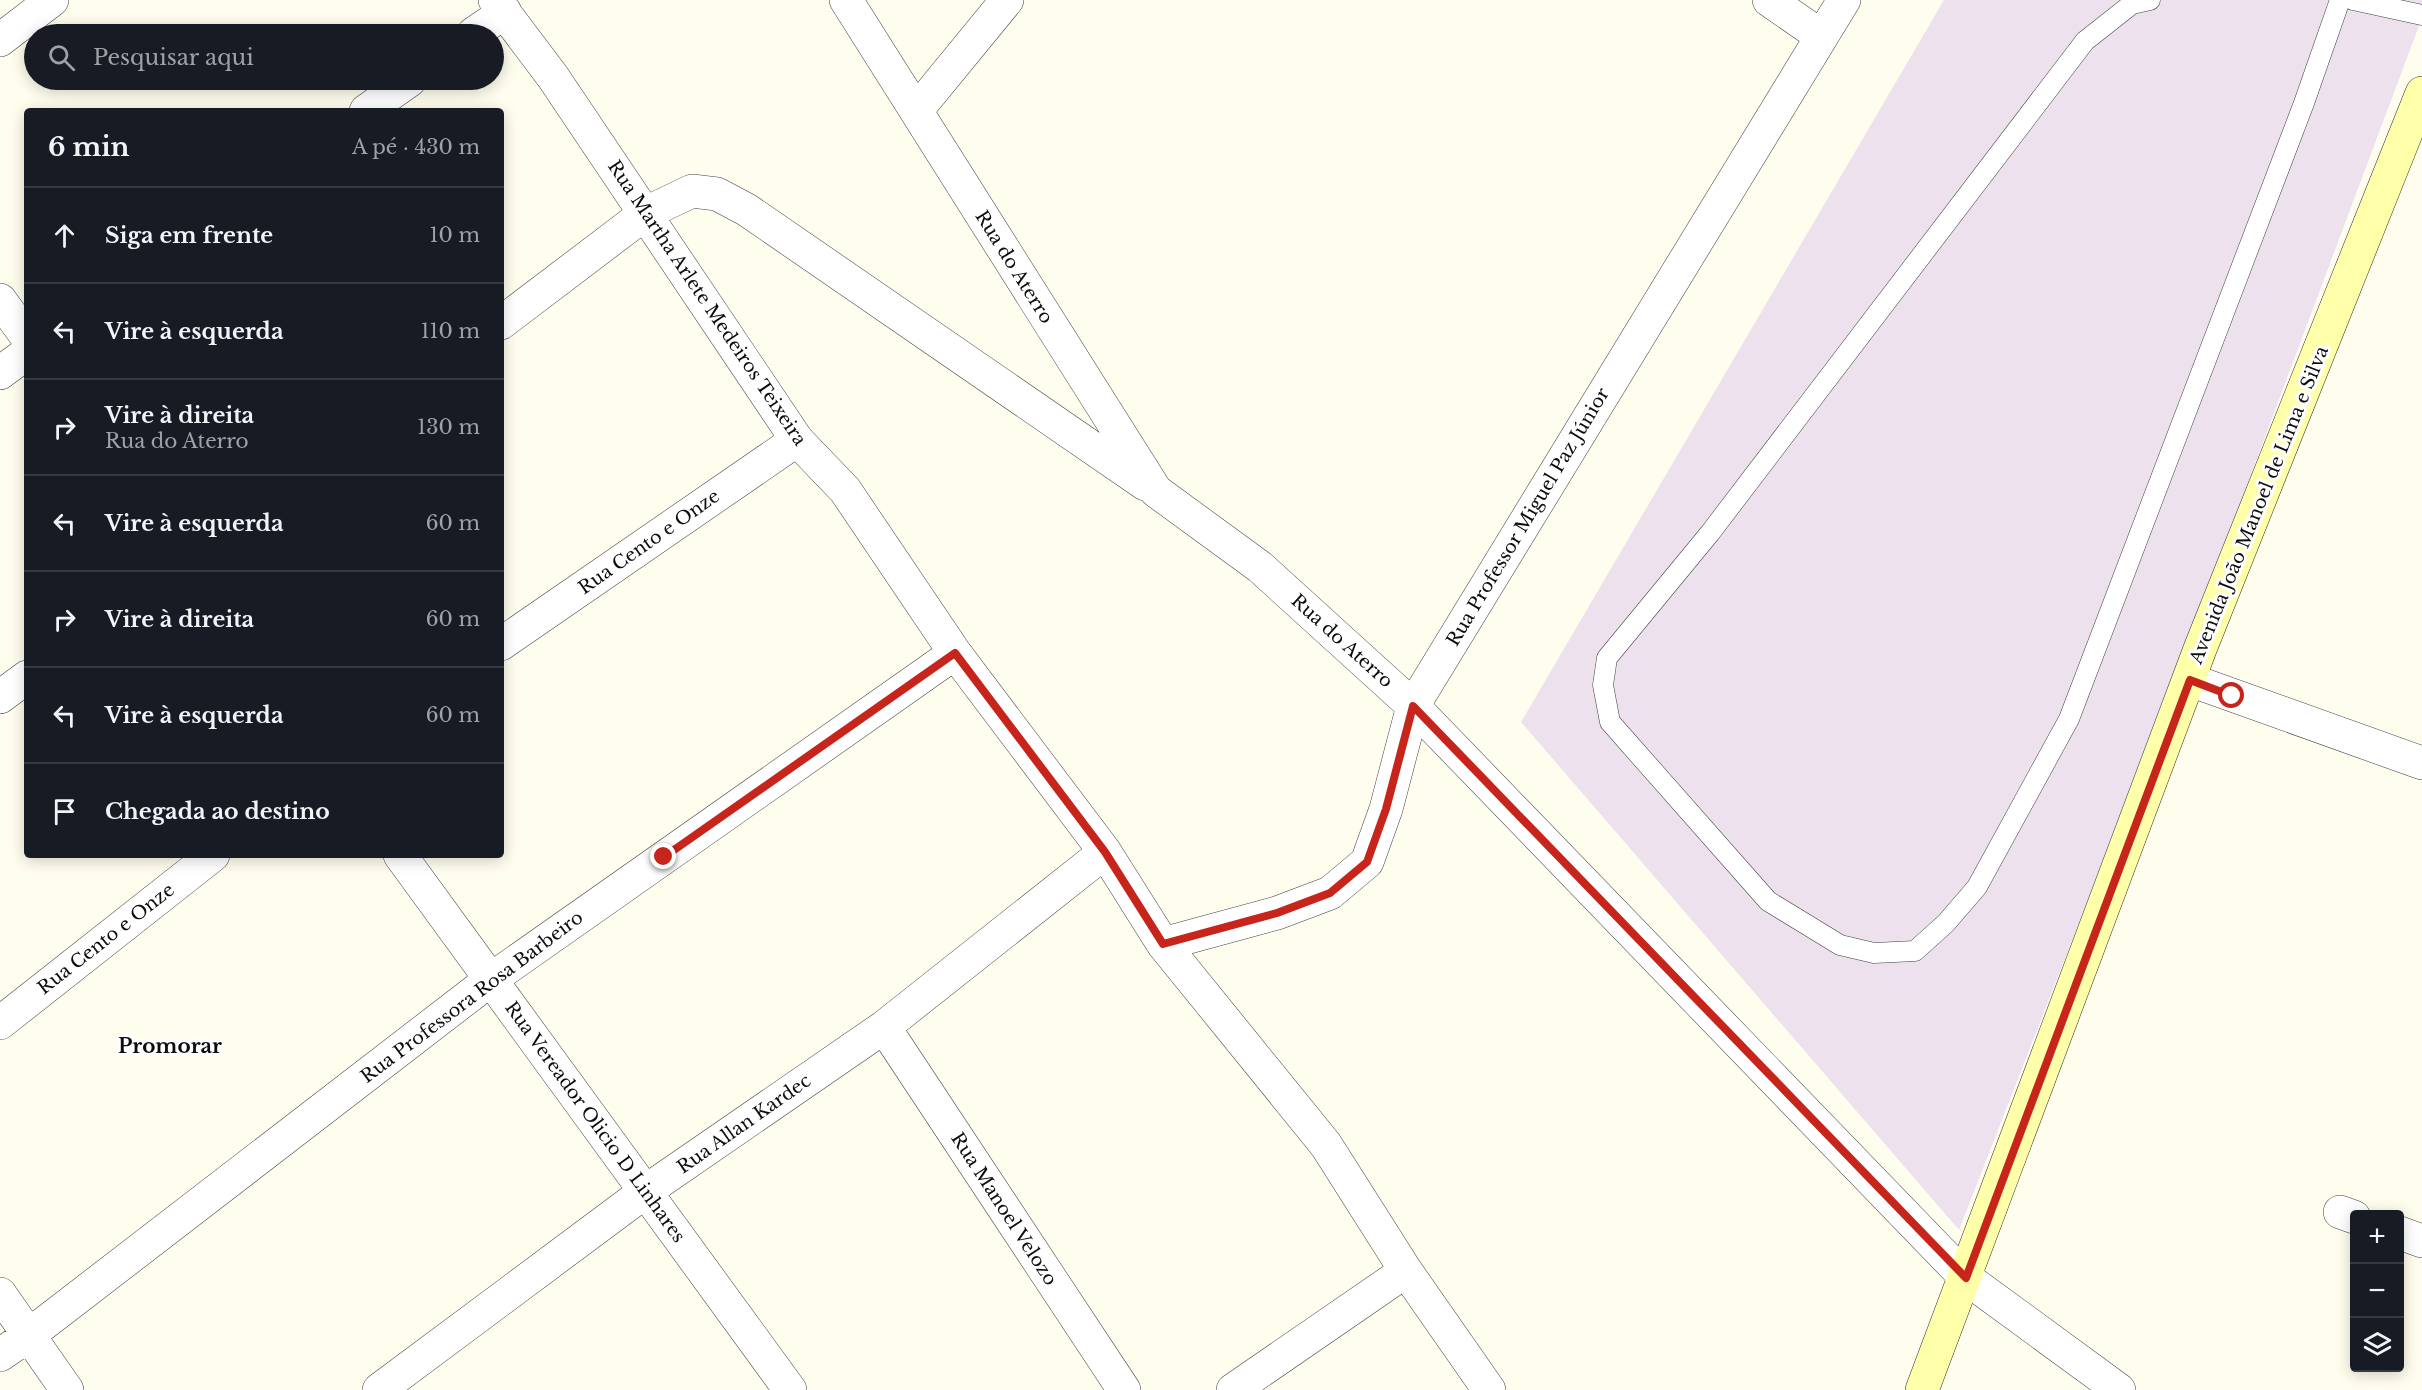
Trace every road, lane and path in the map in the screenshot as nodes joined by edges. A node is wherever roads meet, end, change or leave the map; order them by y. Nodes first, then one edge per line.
1 (52, 0) edge
2 (846, 0) edge
3 (1007, 0) edge
4 (1769, 0) edge
5 (1844, 0) edge
6 (2150, 0) edge
7 (2340, 0) edge
8 (2353, 0) edge
9 (500, 6) edge
10 (2422, 15) edge
11 (483, 24) edge
12 (1821, 36) junction
13 (0, 40) edge
14 (396, 90) edge
15 (2422, 93) edge
16 (370, 108) edge
17 (915, 111) junction
18 (646, 213) junction
19 (0, 300) edge
20 (504, 321) edge
21 (24, 333) edge
22 (24, 355) edge
23 (0, 373) edge
24 (797, 441) junction
25 (1156, 491) junction
26 (504, 642) edge
27 (955, 653) junction
28 (24, 679) edge
29 (2190, 680) junction
30 (0, 697) edge
31 (1413, 706) junction
32 (2422, 763) edge
33 (1105, 852) junction
34 (209, 858) edge
35 (402, 858) edge
36 (1163, 944) junction
37 (490, 980) junction
38 (0, 1023) edge
39 (884, 1027) junction
40 (646, 1191) junction
41 (2404, 1234) edge
42 (2422, 1241) edge
43 (1406, 1271) junction
44 (1966, 1278) junction
45 (0, 1294) edge
46 (29, 1335) junction
47 (0, 1355) edge
48 (416, 1380) edge
49 (67, 1390) edge
50 (379, 1390) edge
51 (789, 1390) edge
52 (1124, 1390) edge
53 (1233, 1390) edge
54 (1489, 1390) edge
55 (1922, 1390) edge
56 (2118, 1390) edge

1 - 13 street
2 - 17 street, Rua do Aterro
3 - 17 street
4 - 12 street
5 - 12 street, Rua Professor Miguel Paz Júnior
6 - 7 lane
8 - 10 lane
9 - 11 street
9 - 18 street, Rua Martha Arlete Medeiros Teixeira
12 - 31 street, Rua Professor Miguel Paz Júnior
14 - 16 street
15 - 29 main road, Avenida João Manoel de Lima e Silva
17 - 25 street, Rua do Aterro
18 - 20 street
18 - 24 street, Rua Martha Arlete Medeiros Teixeira
18 - 25 street
19 - 21 street
22 - 23 street
24 - 26 street, Rua Cento e Onze
24 - 27 street, Rua Martha Arlete Medeiros Teixeira
25 - 31 street, Rua do Aterro
27 - 33 street, Rua Martha Arlete Medeiros Teixeira
27 - 37 street, Rua Professora Rosa Barbeiro
28 - 30 street
29 - 32 street
29 - 44 main road, Avenida João Manoel de Lima e Silva
31 - 36 street, Rua Professor Miguel Paz Júnior
31 - 44 street, Rua do Aterro
33 - 36 street, Rua Martha Arlete Medeiros Teixeira
33 - 39 street, Rua Allan Kardec
34 - 38 street, Rua Cento e Onze
35 - 37 street, Rua Vereador Olicio D Linhares
36 - 43 street, Rua Martha Arlete Medeiros Teixeira
37 - 40 street, Rua Vereador Olicio D Linhares
37 - 46 street, Rua Professora Rosa Barbeiro
39 - 40 street, Rua Allan Kardec
39 - 52 street, Rua Manoel Velozo
40 - 48 street, Rua Allan Kardec
40 - 51 street, Rua Vereador Olicio D Linhares
41 - 42 street
43 - 53 street
43 - 54 street, Rua Martha Arlete Medeiros Teixeira
44 - 55 main road, Avenida João Manoel de Lima e Silva
44 - 56 street, Rua do Aterro
45 - 46 street
46 - 47 street, Rua Professora Rosa Barbeiro
46 - 49 street
48 - 50 street, Rua Allan Kardec

